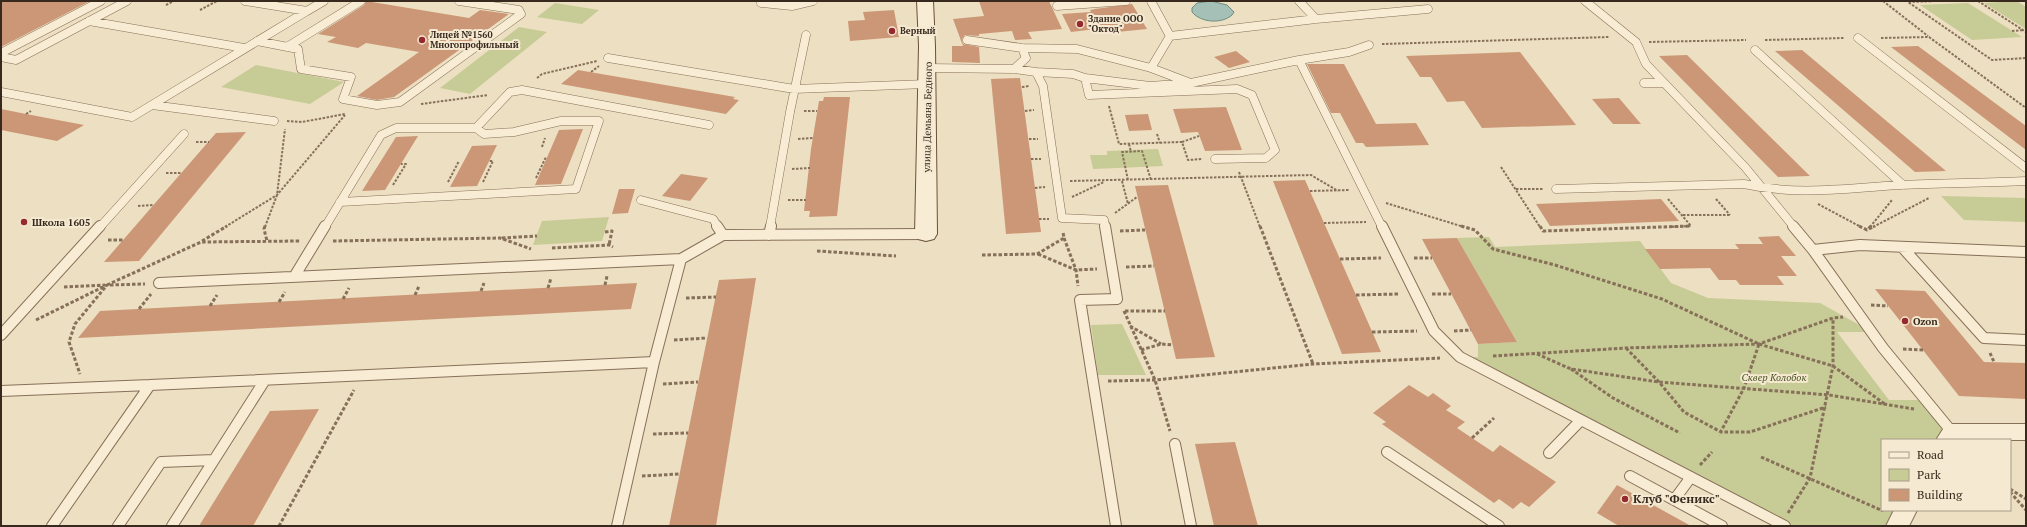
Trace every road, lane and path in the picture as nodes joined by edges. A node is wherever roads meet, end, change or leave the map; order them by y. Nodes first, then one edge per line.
1 (126, 1) edge
2 (174, 1) edge
3 (217, 1) edge
4 (245, 1) edge
5 (324, 1) edge
6 (361, 1) edge
7 (459, 1) edge
8 (813, 1) edge
9 (925, 1) edge
10 (1126, 1) edge
11 (1151, 1) edge
12 (1298, 1) edge
13 (1420, 1) edge
14 (1585, 1) edge
15 (1883, 1) edge
16 (1935, 1) edge
17 (1978, 1) edge
18 (99, 2) edge
19 (761, 2) dead end
20 (166, 5) dead end
21 (117, 6) junction
22 (1057, 6) dead end
23 (200, 10) dead end
24 (307, 11) junction
25 (1316, 19) junction
26 (89, 21) junction
27 (2017, 26) junction
28 (2021, 26) dead end
29 (2012, 31) dead end
30 (2025, 31) edge
31 (806, 35) dead end
32 (1170, 36) junction
33 (1929, 37) junction
34 (1858, 38) junction
35 (967, 40) dead end
36 (1751, 40) dead end
37 (1759, 40) dead end
38 (257, 41) junction
39 (1636, 42) junction
40 (1369, 44) joint
41 (287, 47) junction
42 (244, 48) junction
43 (1022, 48) junction
44 (1755, 50) dead end
45 (1, 53) edge
46 (1, 57) edge
47 (608, 58) junction
48 (2026, 58) edge
49 (1300, 60) junction
50 (1151, 68) junction
51 (1014, 69) junction
52 (591, 72) dead end
53 (1036, 72) junction
54 (927, 76) junction
55 (1085, 78) junction
56 (1191, 83) junction
57 (1644, 83) dead end
58 (1664, 83) junction
59 (794, 89) junction
60 (522, 90) junction
61 (1, 92) edge
62 (1106, 94) junction
63 (152, 105) junction
64 (2026, 108) edge
65 (345, 114) dead end
66 (274, 121) dead end
67 (286, 121) dead end
68 (709, 124) dead end
69 (476, 128) junction
70 (184, 134) dead end
71 (1157, 134) dead end
72 (1199, 136) dead end
73 (1182, 142) junction
74 (1160, 143) junction
75 (1129, 144) junction
76 (1131, 152) junction
77 (546, 157) dead end
78 (1233, 158) junction
79 (1215, 159) joint
80 (459, 161) dead end
81 (489, 161) dead end
82 (401, 164) dead end
83 (1501, 167) dead end
84 (2026, 168) edge
85 (1241, 177) junction
86 (1128, 180) junction
87 (1151, 180) junction
88 (1106, 181) junction
89 (1122, 181) junction
90 (2026, 181) edge
91 (1058, 182) junction
92 (1903, 185) junction
93 (1954, 185) junction
94 (1657, 186) junction
95 (1516, 189) junction
96 (1556, 189) joint
97 (1765, 190) junction
98 (1310, 191) dead end
99 (1338, 191) junction
100 (530, 192) junction
101 (1796, 192) junction
102 (476, 194) junction
103 (1366, 194) junction
104 (277, 195) junction
105 (440, 196) junction
106 (1137, 197) dead end
107 (384, 200) junction
108 (641, 200) dead end
109 (806, 200) dead end
110 (775, 201) junction
111 (340, 202) junction
112 (1060, 202) junction
113 (1128, 204) junction
114 (1682, 215) junction
115 (1730, 215) dead end
116 (1062, 218) junction
117 (1104, 220) junction
118 (1380, 222) junction
119 (1324, 223) dead end
120 (1145, 230) dead end
121 (1867, 230) junction
122 (605, 232) dead end
123 (1106, 232) junction
124 (926, 234) joint
125 (724, 235) junction
126 (769, 235) junction
127 (537, 236) dead end
128 (500, 238) junction
129 (1064, 238) junction
130 (267, 241) junction
131 (317, 241) junction
132 (201, 242) junction
133 (609, 245) junction
134 (1860, 245) junction
135 (1902, 246) junction
136 (550, 248) dead end
137 (536, 249) dead end
138 (1813, 250) junction
139 (2026, 252) edge
140 (1037, 254) junction
141 (982, 255) dead end
142 (681, 259) junction
143 (642, 261) junction
144 (1154, 266) dead end
145 (1112, 268) junction
146 (1076, 270) junction
147 (294, 277) junction
148 (159, 283) joint
149 (107, 285) junction
150 (44, 288) junction
151 (716, 297) dead end
152 (670, 299) junction
153 (1117, 299) junction
154 (1080, 300) junction
155 (1165, 311) dead end
156 (1124, 312) junction
157 (1859, 316) junction
158 (1833, 318) junction
159 (29, 323) dead end
160 (1129, 325) junction
161 (1, 335) edge
162 (707, 338) dead end
163 (2026, 340) edge
164 (660, 341) junction
165 (1161, 344) junction
166 (1758, 344) junction
167 (1173, 345) dead end
168 (1626, 348) junction
169 (1141, 350) junction
170 (1535, 353) junction
171 (1485, 357) dead end
172 (1460, 358) junction
173 (654, 362) junction
174 (1312, 364) junction
175 (1833, 366) junction
176 (1571, 369) junction
177 (362, 375) junction
178 (265, 380) junction
179 (1155, 380) junction
180 (1091, 381) junction
181 (698, 382) dead end
182 (1659, 382) junction
183 (649, 384) junction
184 (150, 385) junction
185 (84, 388) junction
186 (1744, 388) junction
187 (1, 391) edge
188 (1829, 395) junction
189 (1888, 406) junction
190 (1826, 407) junction
191 (1933, 409) junction
192 (1494, 418) dead end
193 (1581, 420) junction
194 (688, 432) dead end
195 (2026, 432) edge
196 (1680, 433) dead end
197 (1720, 434) junction
198 (638, 435) junction
199 (1949, 436) edge
200 (1472, 438) dead end
201 (1175, 444) joint
202 (1387, 452) dead end
203 (1550, 453) dead end
204 (1761, 457) dead end
205 (214, 460) junction
206 (680, 474) dead end
207 (628, 476) junction
208 (1630, 476) dead end
209 (1691, 477) junction
210 (1810, 478) junction
211 (2011, 492) edge
212 (2011, 492) edge
213 (2026, 499) edge
214 (1674, 500) junction
215 (2026, 510) edge
216 (1904, 511) edge
217 (1890, 519) edge
218 (1784, 525) edge
219 (52, 526) edge
220 (118, 526) edge
221 (172, 526) edge
222 (279, 526) edge
223 (617, 526) edge
224 (1116, 526) edge
225 (1191, 526) edge
226 (1499, 526) edge
227 (1722, 526) edge

1 - 21 lane
2 - 20 path
3 - 23 path
4 - 24 lane
5 - 24 lane
6 - 41 lane
7 - 41 lane
8 - 19 lane
9 - 54 street, улица Демьяна Бедного
10 - 22 lane
11 - 32 lane
12 - 25 lane
13 - 25 lane
14 - 39 lane
15 - 33 path
16 - 48 path
17 - 27 path
18 - 21 lane
18 - 45 lane
21 - 26 lane
24 - 38 lane
25 - 32 lane
26 - 42 lane
26 - 46 lane
27 - 28 path
27 - 30 path
29 - 30 path
31 - 59 lane
32 - 50 lane
33 - 34 path
33 - 64 path
34 - 37 path
34 - 84 lane
35 - 43 lane
36 - 39 path
38 - 41 lane
38 - 42 lane
39 - 40 path
39 - 58 lane
40 - 49 lane
42 - 63 lane
43 - 50 lane
43 - 51 lane
44 - 92 lane
47 - 52 path
47 - 59 lane
47 - 60 path
49 - 56 lane
49 - 103 lane
50 - 56 lane
51 - 53 lane
51 - 54 lane
53 - 55 lane
53 - 91 lane
54 - 59 lane
54 - 124 street, улица Демьяна Бедного
55 - 56 lane
55 - 62 lane
57 - 58 lane
58 - 97 lane
59 - 110 lane
60 - 68 lane
60 - 69 lane
61 - 63 lane
62 - 75 path
62 - 78 lane
63 - 66 lane
65 - 104 path
67 - 104 path
69 - 100 lane
69 - 111 lane
70 - 150 lane
71 - 74 path
72 - 73 path
73 - 74 path
73 - 79 path
74 - 75 path
75 - 76 path
76 - 86 path
76 - 87 path
77 - 100 path
78 - 79 lane
78 - 85 path
80 - 105 path
81 - 102 path
82 - 107 path
83 - 95 path
85 - 87 path
85 - 99 path
85 - 174 path
86 - 87 path
86 - 89 path
88 - 89 path
88 - 91 path
88 - 112 path
89 - 113 path
90 - 93 lane
91 - 112 lane
92 - 93 lane
92 - 101 lane
92 - 121 path
93 - 121 path
94 - 96 lane
94 - 97 lane
94 - 114 path
95 - 96 path
95 - 114 path
97 - 101 lane
97 - 138 lane
98 - 99 path
99 - 103 path
100 - 102 lane
101 - 121 path
102 - 105 lane
103 - 118 lane
103 - 166 path
104 - 130 path
104 - 132 path
105 - 107 lane
106 - 113 path
107 - 111 lane
108 - 125 lane
109 - 110 path
110 - 126 lane
111 - 131 lane
112 - 116 lane
113 - 117 path
114 - 115 path
116 - 117 lane
116 - 129 path
117 - 123 lane
118 - 119 path
118 - 172 lane
120 - 123 path
121 - 134 path
122 - 133 path
123 - 145 lane
124 - 126 lane
125 - 126 lane
125 - 142 lane
127 - 128 path
128 - 131 path
128 - 137 path
129 - 140 path
129 - 146 path
130 - 131 path
130 - 132 path
131 - 147 lane
132 - 149 path
133 - 136 path
133 - 143 path
134 - 135 lane
134 - 138 lane
135 - 139 lane
135 - 163 lane
138 - 157 lane
140 - 141 path
140 - 146 path
142 - 143 lane
142 - 152 lane
143 - 147 lane
144 - 145 path
145 - 146 path
145 - 153 lane
146 - 154 path
147 - 148 lane
148 - 149 path
149 - 150 path
149 - 159 path
149 - 185 path
150 - 161 lane
151 - 152 path
152 - 164 lane
153 - 154 lane
153 - 156 path
154 - 180 lane
155 - 156 path
156 - 160 path
157 - 158 path
157 - 191 lane
158 - 166 path
158 - 175 path
160 - 165 path
160 - 169 path
162 - 164 path
164 - 173 lane
165 - 167 path
165 - 169 path
166 - 168 path
166 - 175 path
166 - 186 path
168 - 170 path
168 - 182 path
169 - 179 path
170 - 171 path
170 - 176 path
172 - 174 path
172 - 193 lane
173 - 177 lane
173 - 183 lane
174 - 179 path
175 - 188 path
175 - 189 path
176 - 182 path
176 - 196 path
177 - 178 lane
177 - 222 path
178 - 184 lane
178 - 205 lane
179 - 180 path
179 - 201 path
180 - 224 lane
181 - 183 path
182 - 186 path
182 - 197 path
183 - 198 lane
184 - 185 lane
184 - 219 lane
185 - 187 lane
186 - 188 path
186 - 197 path
188 - 189 path
188 - 190 path
189 - 191 path
190 - 197 path
190 - 210 path
191 - 199 lane
192 - 200 path
193 - 203 lane
193 - 209 lane
194 - 198 path
195 - 199 street
198 - 207 lane
201 - 225 lane
202 - 226 lane
204 - 210 path
205 - 220 lane
205 - 221 lane
206 - 207 path
207 - 223 lane
208 - 214 lane
209 - 214 lane
209 - 218 lane
210 - 217 path
210 - 218 path
211 - 213 path
212 - 215 path
214 - 227 lane
216 - 217 street

